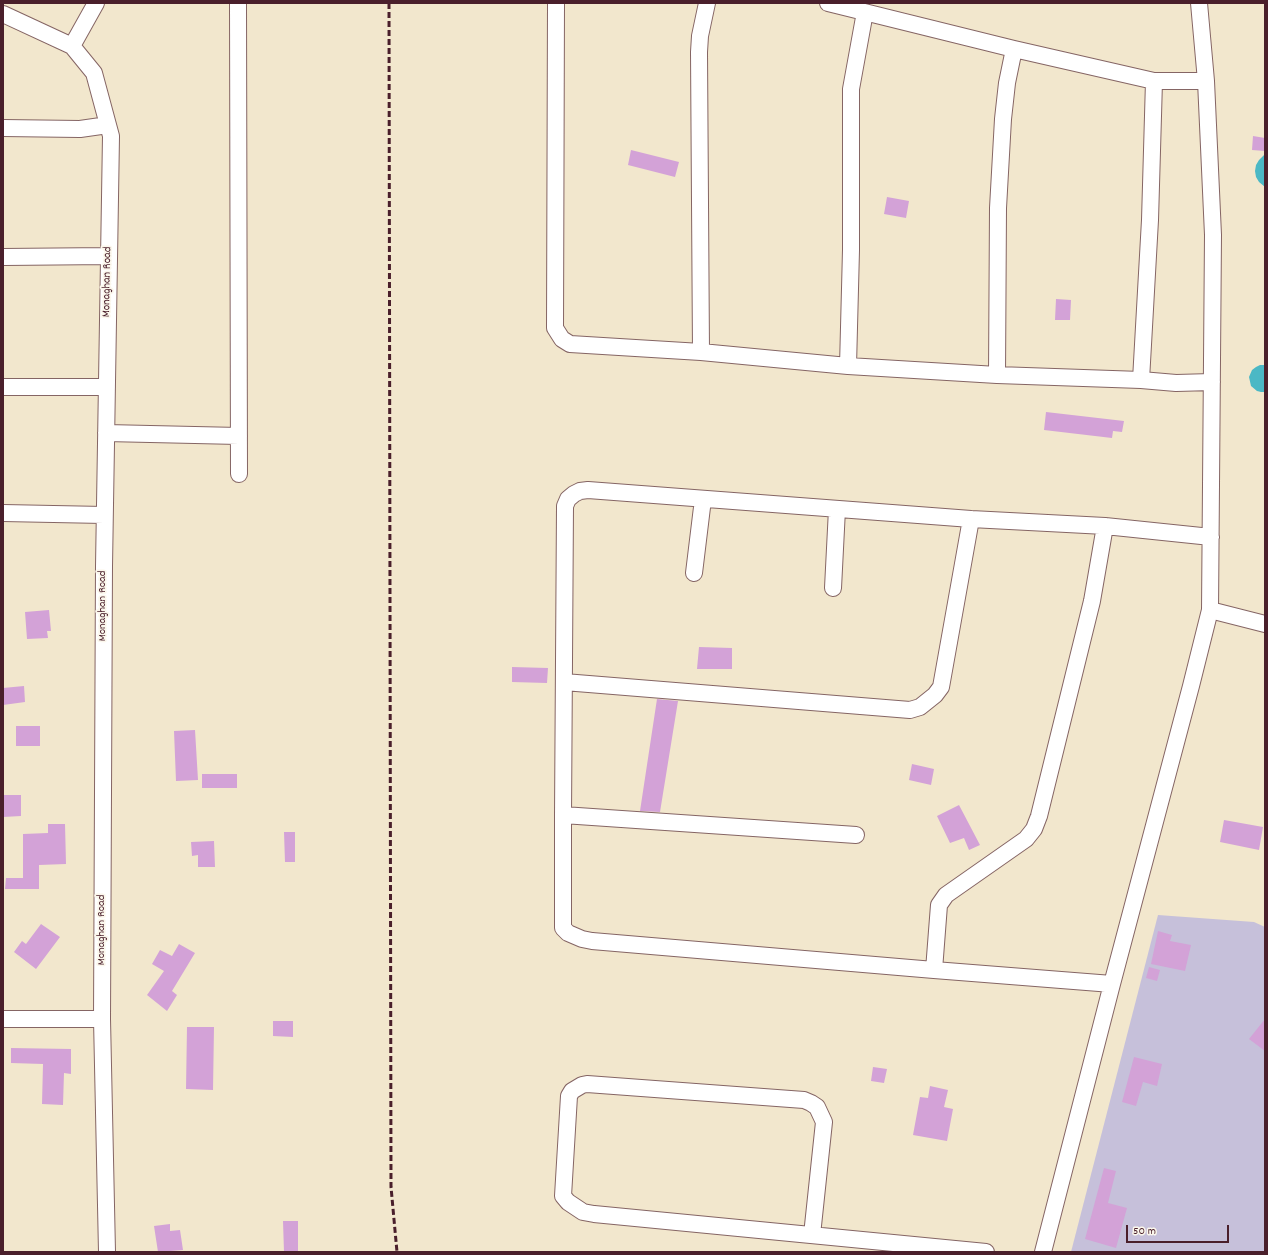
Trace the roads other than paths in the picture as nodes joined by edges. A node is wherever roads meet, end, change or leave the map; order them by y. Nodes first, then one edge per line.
1 (96, 3) edge
2 (238, 3) edge
3 (556, 3) edge
4 (707, 3) edge
5 (828, 3) edge
6 (1199, 3) edge
7 (865, 12) junction
8 (3, 14) edge
9 (72, 46) junction
10 (1014, 49) junction
11 (1154, 81) junction
12 (1206, 81) junction
13 (108, 125) junction
14 (3, 128) edge
15 (109, 256) junction
16 (3, 257) edge
17 (701, 352) junction
18 (848, 366) junction
19 (997, 375) junction
20 (1141, 380) junction
21 (1212, 382) junction
22 (3, 387) edge
23 (107, 387) junction
24 (106, 433) junction
25 (239, 436) junction
26 (240, 474) dead end
27 (703, 499) junction
28 (837, 509) junction
29 (3, 513) edge
30 (104, 515) junction
31 (971, 519) junction
32 (1105, 526) junction
33 (1212, 537) junction
34 (694, 573) dead end
35 (833, 588) dead end
36 (1210, 610) junction
37 (1265, 624) edge
38 (564, 682) junction
39 (563, 815) junction
40 (856, 835) dead end
41 (934, 970) junction
42 (1112, 984) junction
43 (3, 1019) edge
44 (102, 1019) junction
45 (812, 1235) junction
46 (107, 1252) edge
47 (986, 1252) edge
48 (1043, 1252) edge

1 - 9 street
2 - 25 street
3 - 17 street
4 - 17 street
5 - 7 street
6 - 12 street
7 - 10 street
7 - 18 street
8 - 9 street, Monaghan Road
9 - 13 street, Monaghan Road
10 - 11 street
10 - 19 street
11 - 12 street
11 - 20 street
12 - 21 street
13 - 14 street
13 - 15 street, Monaghan Road
15 - 16 street
15 - 23 street, Monaghan Road
17 - 18 street
18 - 19 street
19 - 20 street
20 - 21 street
21 - 33 street
22 - 23 street
23 - 24 street, Monaghan Road
24 - 25 street
24 - 30 street, Monaghan Road
25 - 26 street
27 - 28 street
27 - 34 street
27 - 38 street
28 - 31 street
28 - 35 street
29 - 30 street
30 - 44 street, Monaghan Road
31 - 32 street
31 - 38 street
32 - 33 street
32 - 41 street
33 - 36 street
36 - 37 street
36 - 42 street
38 - 39 street
39 - 40 street
39 - 41 street
41 - 42 street
42 - 48 street
43 - 44 street
44 - 46 street, Monaghan Road
45 - 45 street
45 - 47 street

